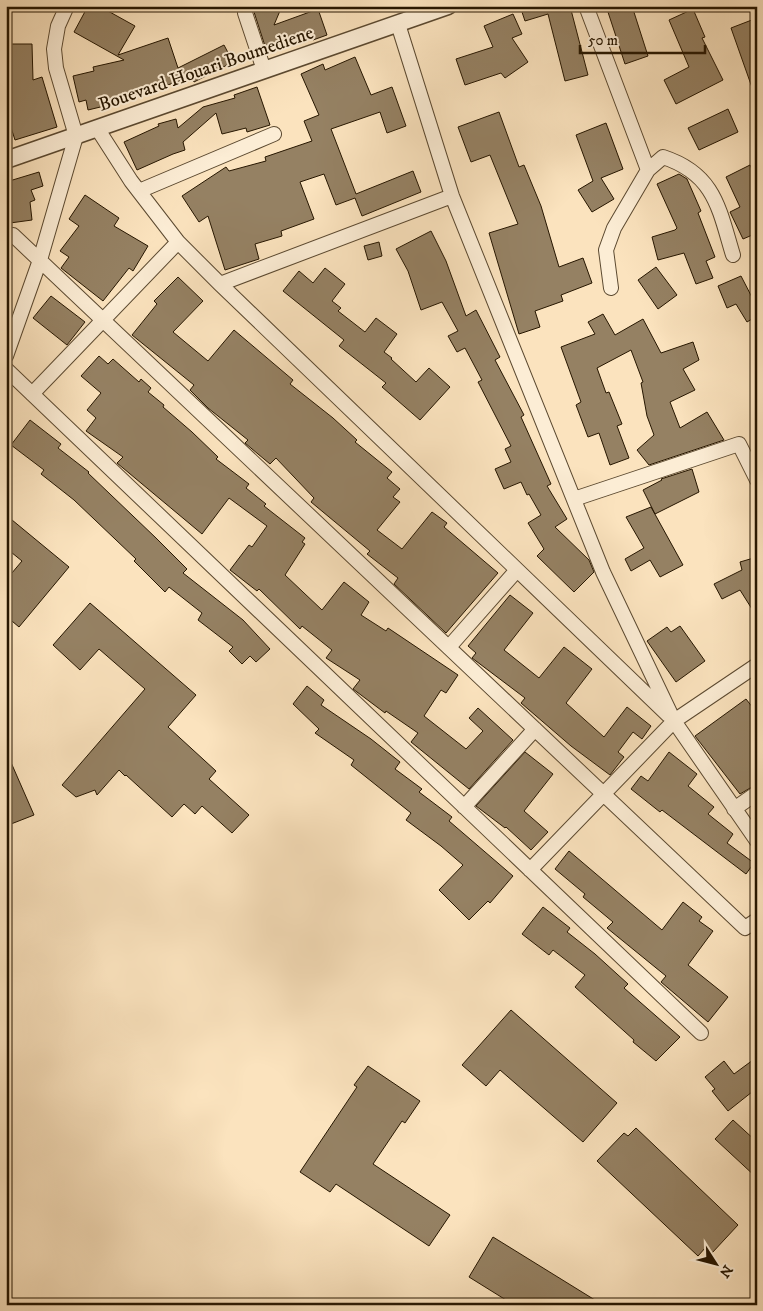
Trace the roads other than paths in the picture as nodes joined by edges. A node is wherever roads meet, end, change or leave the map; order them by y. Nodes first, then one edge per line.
1 (67, 6) edge
2 (245, 6) edge
3 (448, 6) edge
4 (586, 6) edge
5 (398, 24) junction
6 (264, 70) junction
7 (97, 128) junction
8 (274, 134) dead end
9 (76, 136) junction
10 (6, 160) edge
11 (648, 170) junction
12 (139, 191) junction
13 (452, 196) junction
14 (13, 235) dead end
15 (178, 242) junction
16 (733, 255) dead end
17 (40, 260) junction
18 (220, 284) junction
19 (611, 288) dead end
20 (104, 320) junction
21 (6, 356) edge
22 (6, 369) edge
23 (32, 394) junction
24 (757, 480) edge
25 (574, 499) junction
26 (517, 570) junction
27 (449, 647) junction
28 (757, 665) edge
29 (674, 721) junction
30 (535, 729) junction
31 (757, 793) edge
32 (604, 794) junction
33 (464, 807) junction
34 (734, 808) junction
35 (757, 841) edge
36 (530, 870) junction
37 (757, 920) edge
38 (701, 1034) dead end

1 - 9 street
2 - 6 street
3 - 5 street, Bouevard Houari Boumediene
4 - 11 street
5 - 6 street, Bouevard Houari Boumediene
5 - 13 street
6 - 7 street, Bouevard Houari Boumediene
7 - 9 street, Bouevard Houari Boumediene
7 - 12 street
8 - 12 street
9 - 10 street, Bouevard Houari Boumediene
9 - 17 street
11 - 16 street
11 - 19 street
12 - 15 street
13 - 18 street
13 - 25 street
14 - 17 street
15 - 18 street
15 - 20 street
17 - 20 street
17 - 21 street
18 - 26 street
20 - 23 street
20 - 27 street
22 - 23 street
23 - 33 street
24 - 25 street
25 - 29 street
26 - 27 street
26 - 29 street
27 - 30 street
28 - 29 street
29 - 32 street
29 - 34 street
30 - 32 street
30 - 33 street
31 - 34 street
32 - 36 street
32 - 37 street
33 - 36 street
34 - 35 street
36 - 38 street

